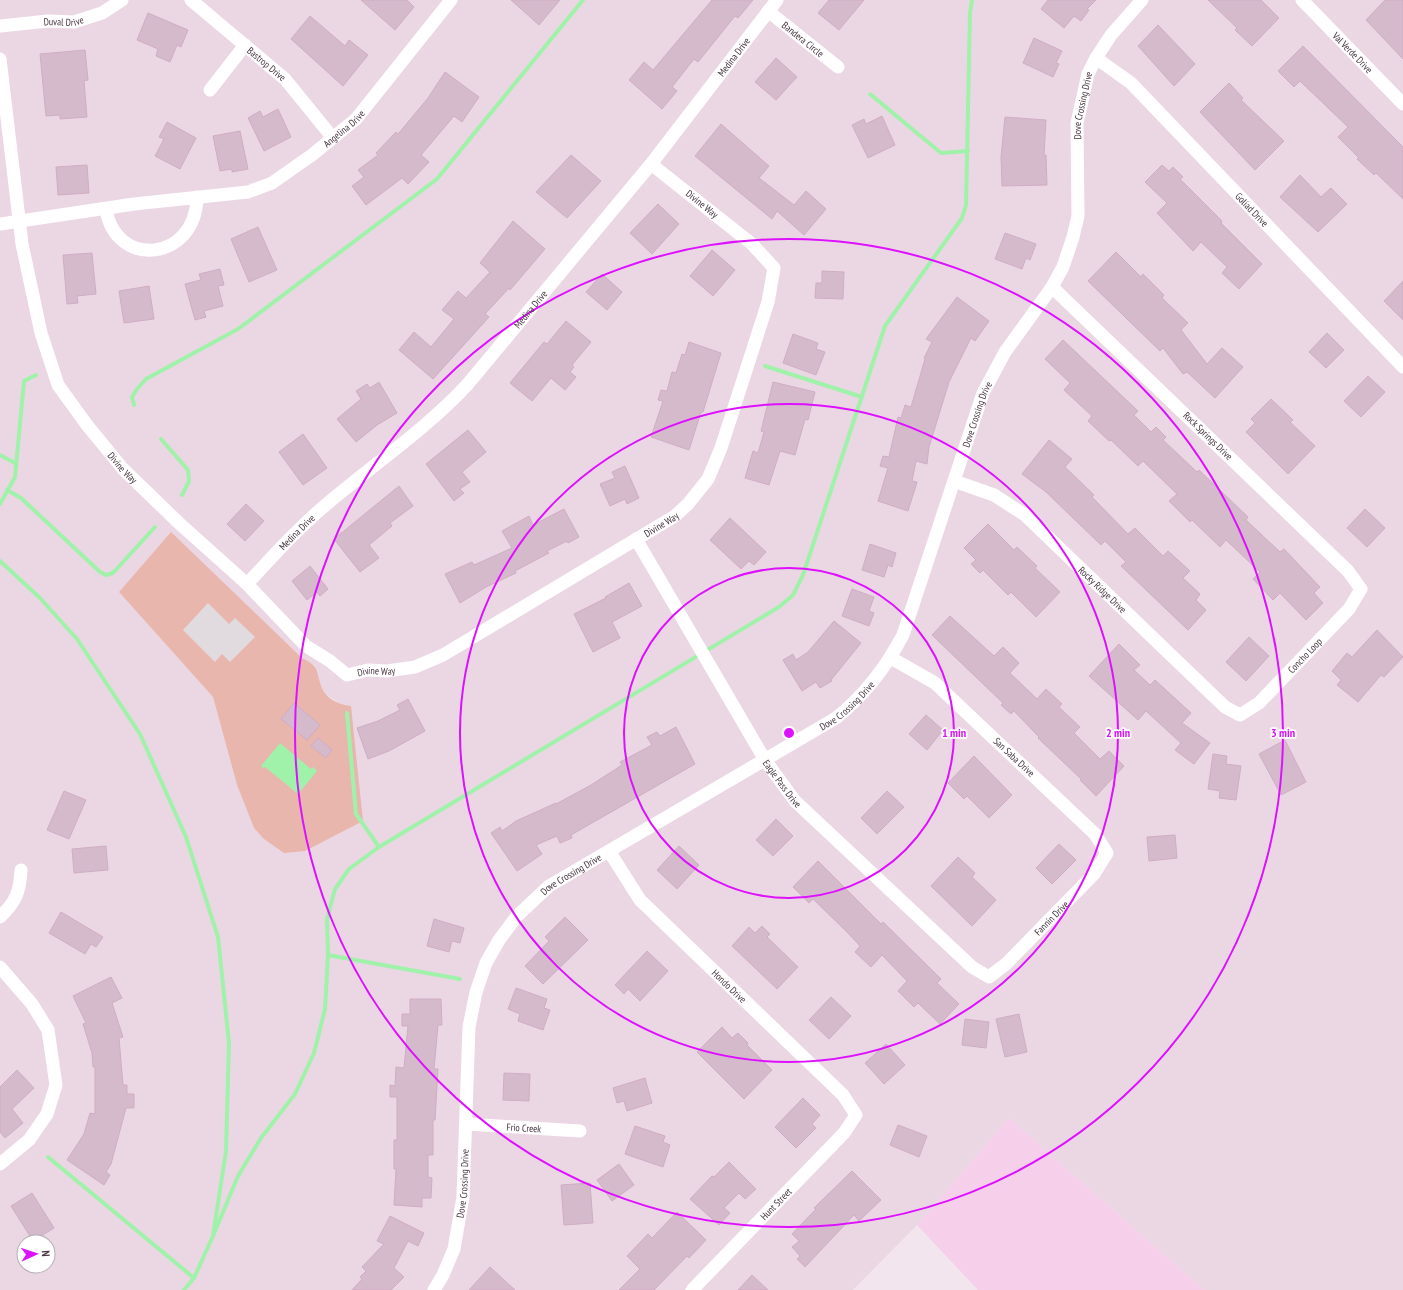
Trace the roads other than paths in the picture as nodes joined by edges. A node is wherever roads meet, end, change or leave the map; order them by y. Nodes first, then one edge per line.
1 (122, 0) edge
2 (191, 0) edge
3 (451, 0) edge
4 (777, 0) edge
5 (1142, 0) edge
6 (1302, 0) edge
7 (768, 12) junction
8 (0, 26) edge
9 (244, 45) junction
10 (1096, 58) junction
11 (0, 59) edge
12 (838, 67) dead end
13 (210, 90) dead end
14 (1403, 104) edge
15 (333, 138) junction
16 (651, 164) junction
17 (197, 197) junction
18 (106, 209) junction
19 (19, 220) junction
20 (0, 224) edge
21 (1052, 287) junction
22 (1403, 367) edge
23 (954, 481) junction
24 (636, 539) junction
25 (247, 584) junction
26 (1361, 589) joint
27 (891, 658) junction
28 (1240, 714) joint
29 (765, 760) junction
30 (609, 851) junction
31 (1107, 853) joint
32 (20, 870) dead end
33 (0, 916) edge
34 (0, 967) edge
35 (989, 977) joint
36 (856, 1115) joint
37 (467, 1124) junction
38 (580, 1131) dead end
39 (0, 1164) edge
40 (434, 1290) edge
41 (692, 1290) edge

1 - 8 street, Duval Drive
2 - 9 street, Bastrop Drive
3 - 15 street, Angelina Drive
4 - 7 street, Medina Drive
5 - 10 street, Dove Crossing Drive
6 - 14 street, Val Verde Drive
7 - 12 street, Bandera Circle
7 - 16 street, Medina Drive
9 - 13 street
9 - 15 street, Bastrop Drive
10 - 21 street, Dove Crossing Drive
10 - 22 street, Goliad Drive
11 - 19 street, Divine Way
15 - 17 street, Angelina Drive
16 - 24 street, Divine Way
16 - 25 street, Medina Drive
17 - 18 street, Angelina Drive
17 - 18 street
18 - 19 street, Angelina Drive
19 - 20 street, Angelina Drive
19 - 25 street, Divine Way
21 - 23 street, Dove Crossing Drive
21 - 26 street, Rock Springs Drive
23 - 27 street, Dove Crossing Drive
23 - 28 street, Rocky Ridge Drive
24 - 25 street, Divine Way
24 - 29 street, Eagle Pass Drive
26 - 28 street, Concho Loop
27 - 29 street, Dove Crossing Drive
27 - 31 street, San Saba Drive
29 - 30 street, Dove Crossing Drive
29 - 35 street, Eagle Pass Drive
30 - 36 street, Hondo Drive
30 - 37 street, Dove Crossing Drive
31 - 35 street, Fannin Drive
32 - 33 street
34 - 39 street
36 - 41 street, Hunt Street
37 - 38 street, Frio Creek
37 - 40 street, Dove Crossing Drive

